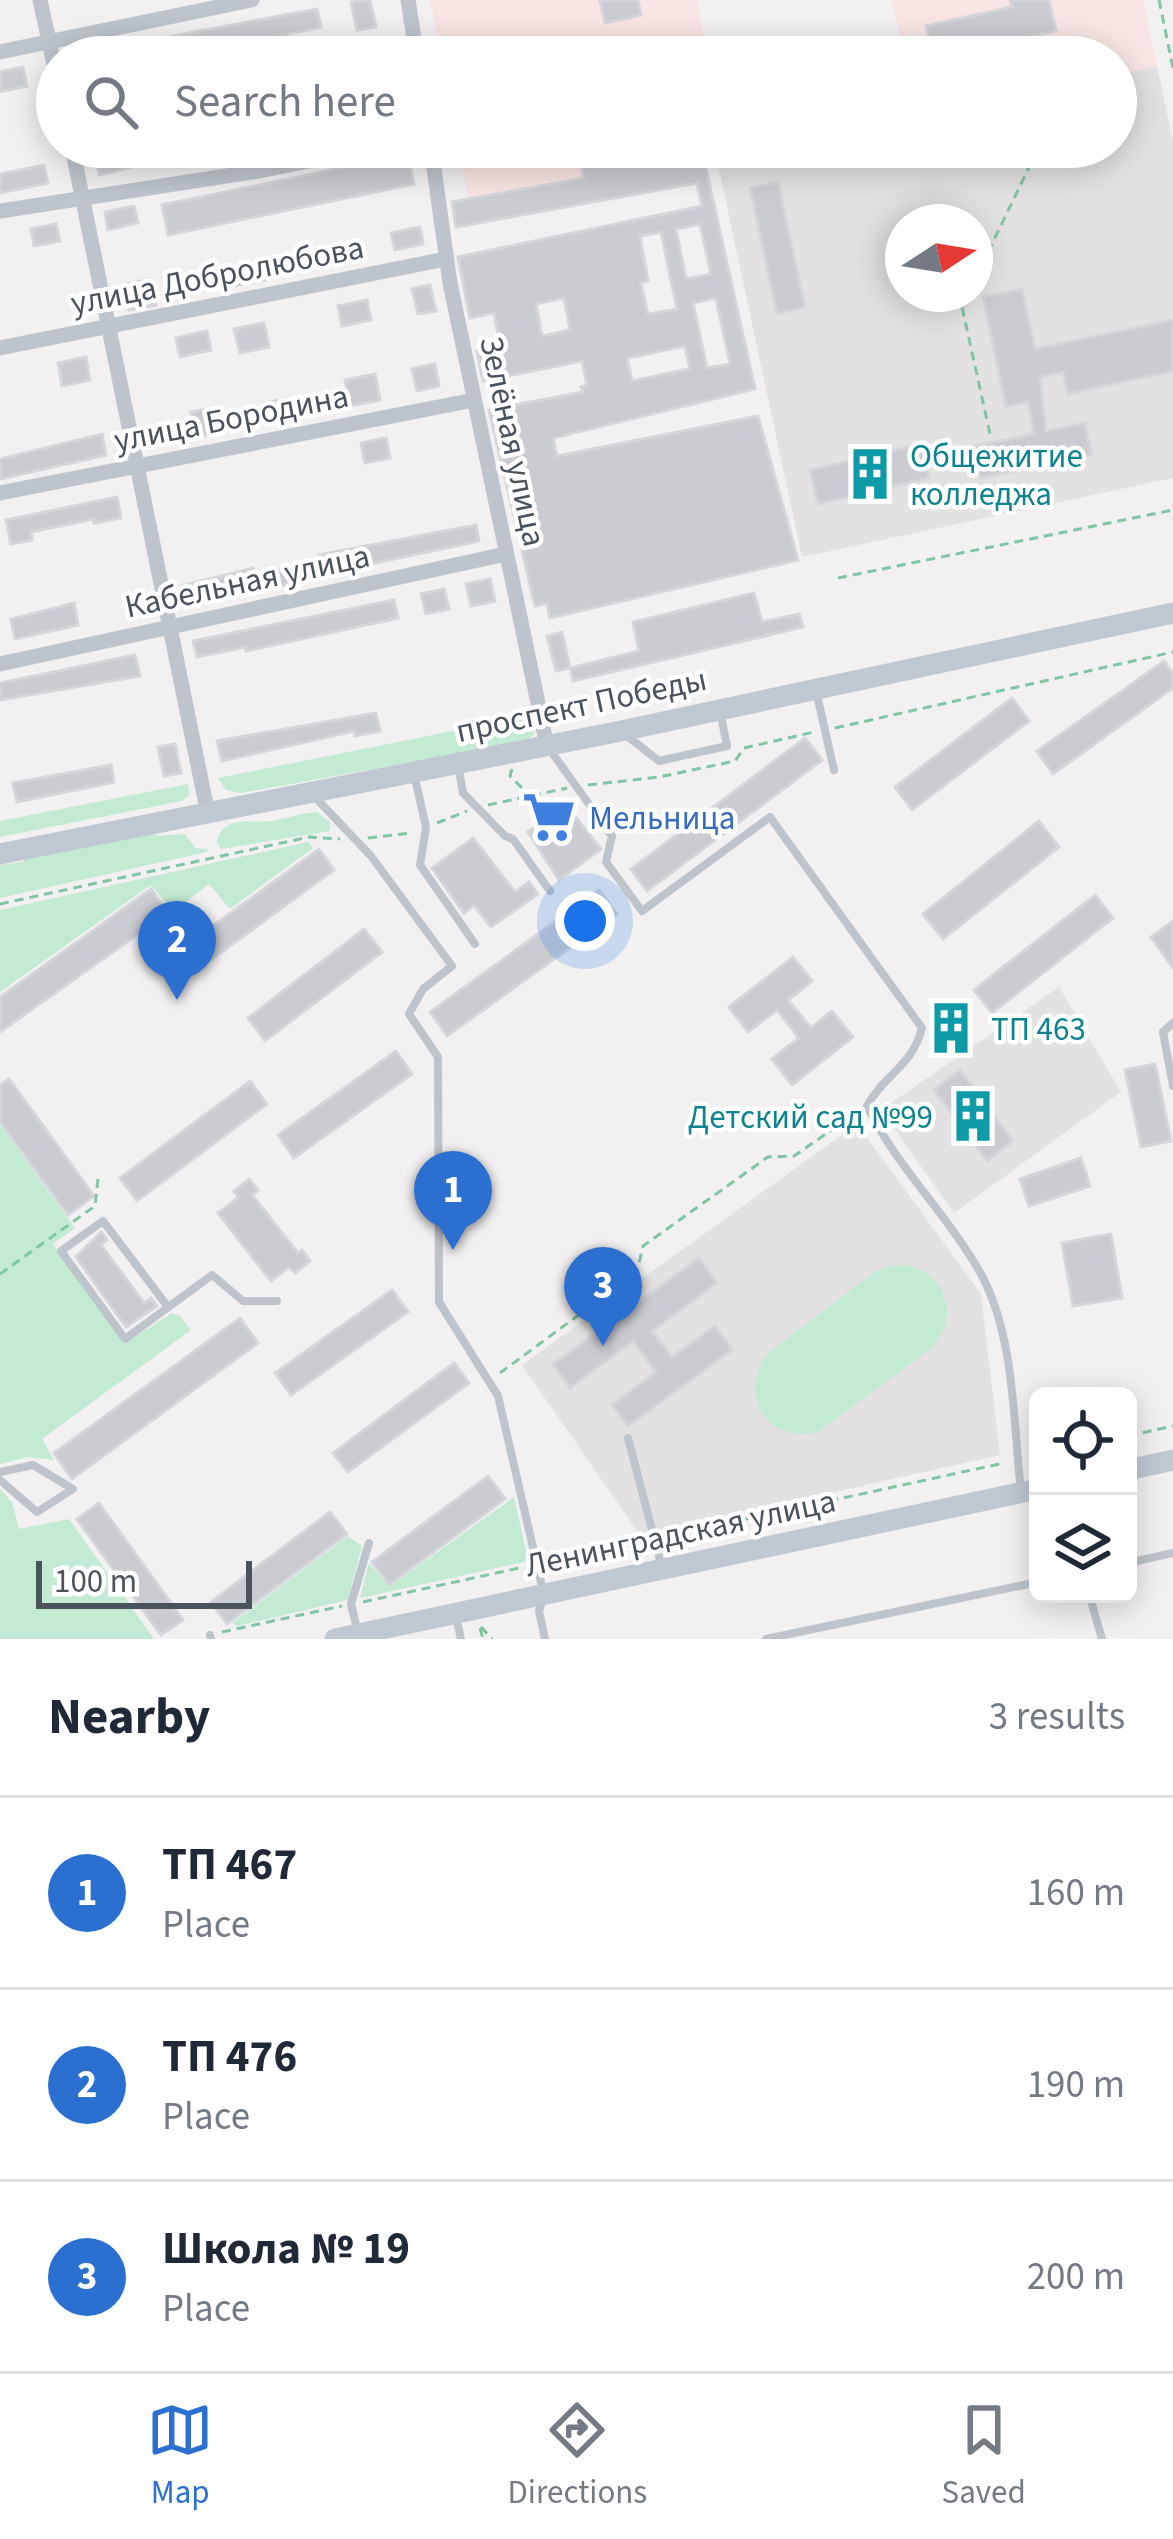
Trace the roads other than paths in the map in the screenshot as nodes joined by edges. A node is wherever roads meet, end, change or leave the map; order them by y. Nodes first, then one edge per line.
1 (40, 0) edge
2 (251, 0) edge
3 (408, 0) edge
4 (48, 36) edge
5 (74, 36) edge
6 (414, 36) edge
7 (36, 44) edge
8 (0, 52) edge
9 (77, 168) edge
10 (274, 168) edge
11 (434, 168) edge
12 (83, 196) junction
13 (0, 211) edge
14 (446, 259) junction
15 (112, 326) junction
16 (0, 349) edge
17 (474, 400) junction
18 (138, 465) junction
19 (0, 494) edge
20 (506, 554) junction
21 (1173, 614) edge
22 (170, 627) junction
23 (0, 664) edge
24 (816, 689) junction
25 (719, 710) junction
26 (621, 731) junction
27 (547, 746) junction
28 (458, 763) junction
29 (834, 770) dead end
30 (414, 773) junction
31 (311, 793) junction
32 (208, 814) junction
33 (0, 854) edge
34 (550, 891) dead end
35 (476, 944) dead end
36 (1173, 1022) edge
37 (1173, 1086) edge
38 (277, 1301) dead end
39 (168, 1307) junction
40 (628, 1438) dead end
41 (1173, 1460) edge
42 (1137, 1468) edge
43 (0, 1476) edge
44 (1029, 1489) edge
45 (1029, 1491) edge
46 (369, 1543) dead end
47 (1173, 1553) edge
48 (1137, 1561) edge
49 (662, 1569) junction
50 (1029, 1584) edge
51 (544, 1595) junction
52 (1092, 1603) edge
53 (456, 1613) junction
54 (346, 1636) edge
55 (461, 1639) edge
56 (545, 1639) edge
57 (766, 1639) edge
58 (1102, 1639) edge

1 - 4 street
2 - 5 street
3 - 6 street
7 - 8 street
9 - 12 street
10 - 12 street
11 - 14 street, Зелёная улица
12 - 13 street
12 - 15 street
14 - 15 street, улица Добролюбова
14 - 17 street, Зелёная улица
15 - 16 street, улица Добролюбова
15 - 18 street
17 - 18 street, улица Бородина
17 - 20 street, Зелёная улица
18 - 19 street, улица Бородина
18 - 22 street
20 - 22 street, Кабельная улица
20 - 27 street, Зелёная улица
21 - 24 street, проспект Победы
22 - 23 street, Кабельная улица
22 - 32 street
24 - 25 street, проспект Победы
24 - 29 lane
25 - 26 street, проспект Победы
25 - 26 lane
26 - 27 street, проспект Победы
27 - 28 street, проспект Победы
27 - 44 lane
28 - 30 street, проспект Победы
28 - 34 lane
30 - 31 street, проспект Победы
30 - 35 lane
31 - 32 street, проспект Победы
31 - 51 lane
32 - 33 street, проспект Победы
36 - 37 lane
38 - 39 lane
39 - 39 lane
40 - 49 lane
41 - 42 street
43 - 43 lane
45 - 49 street, Ленинградская улица
46 - 54 lane
47 - 48 lane
49 - 51 street, Ленинградская улица
50 - 57 lane
51 - 53 street, Ленинградская улица
51 - 56 lane
52 - 58 lane
53 - 54 street, Ленинградская улица
53 - 55 lane

